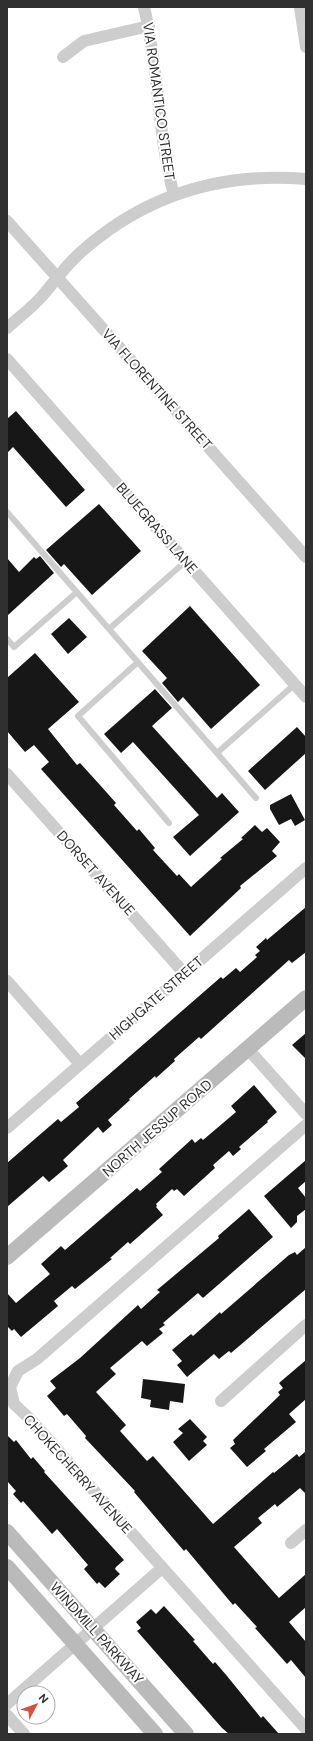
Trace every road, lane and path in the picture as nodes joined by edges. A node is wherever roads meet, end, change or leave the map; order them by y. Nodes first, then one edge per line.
1 (144, 7) edge
2 (300, 7) edge
3 (149, 26) junction
4 (306, 47) edge
5 (63, 57) dead end
6 (306, 179) edge
7 (174, 195) junction
8 (7, 221) edge
9 (57, 276) junction
10 (7, 328) edge
11 (7, 359) edge
12 (7, 512) edge
13 (306, 557) edge
14 (186, 561) junction
15 (77, 592) junction
16 (109, 629) junction
17 (7, 639) edge
18 (138, 662) junction
19 (294, 684) junction
20 (306, 697) edge
21 (217, 753) junction
22 (7, 774) edge
23 (256, 798) dead end
24 (169, 823) dead end
25 (306, 868) edge
26 (184, 973) junction
27 (7, 981) edge
28 (306, 998) edge
29 (248, 1049) junction
30 (80, 1064) junction
31 (306, 1114) edge
32 (306, 1125) edge
33 (7, 1128) edge
34 (7, 1257) edge
35 (306, 1326) edge
36 (221, 1401) dead end
37 (306, 1530) edge
38 (7, 1532) edge
39 (291, 1543) dead end
40 (7, 1567) edge
41 (162, 1568) junction
42 (93, 1629) junction
43 (76, 1644) junction
44 (7, 1704) edge
45 (7, 1715) edge
46 (306, 1729) edge
47 (24, 1734) edge
48 (155, 1734) edge
49 (186, 1734) edge

1 - 3 street, VIA ROMANTICO STREET
2 - 4 street
3 - 5 street
3 - 7 street, VIA ROMANTICO STREET
6 - 7 street
7 - 9 street
8 - 9 street, VIA FLORENTINE STREET
9 - 10 street
9 - 13 street, VIA FLORENTINE STREET
11 - 14 street, BLUEGRASS LANE
12 - 15 lane
14 - 16 lane
14 - 19 street, BLUEGRASS LANE
15 - 16 lane
15 - 17 lane
16 - 18 lane
18 - 21 lane
18 - 24 lane
19 - 20 street, BLUEGRASS LANE
19 - 21 lane
21 - 23 lane
22 - 26 street, DORSET AVENUE
25 - 26 street, HIGHGATE STREET
26 - 30 street, HIGHGATE STREET
27 - 30 street
28 - 29 main road, NORTH JESSUP ROAD
29 - 31 street
29 - 34 main road, NORTH JESSUP ROAD
30 - 33 street, HIGHGATE STREET
32 - 41 street, CHOKECHERRY AVENUE
35 - 36 street
37 - 39 street
38 - 42 main road, WINDMILL PARKWAY
40 - 43 main road, WINDMILL PARKWAY
41 - 42 street
41 - 46 street, CHOKECHERRY AVENUE
42 - 43 street
42 - 49 main road, WINDMILL PARKWAY
43 - 44 street
43 - 48 main road, WINDMILL PARKWAY
45 - 47 street

